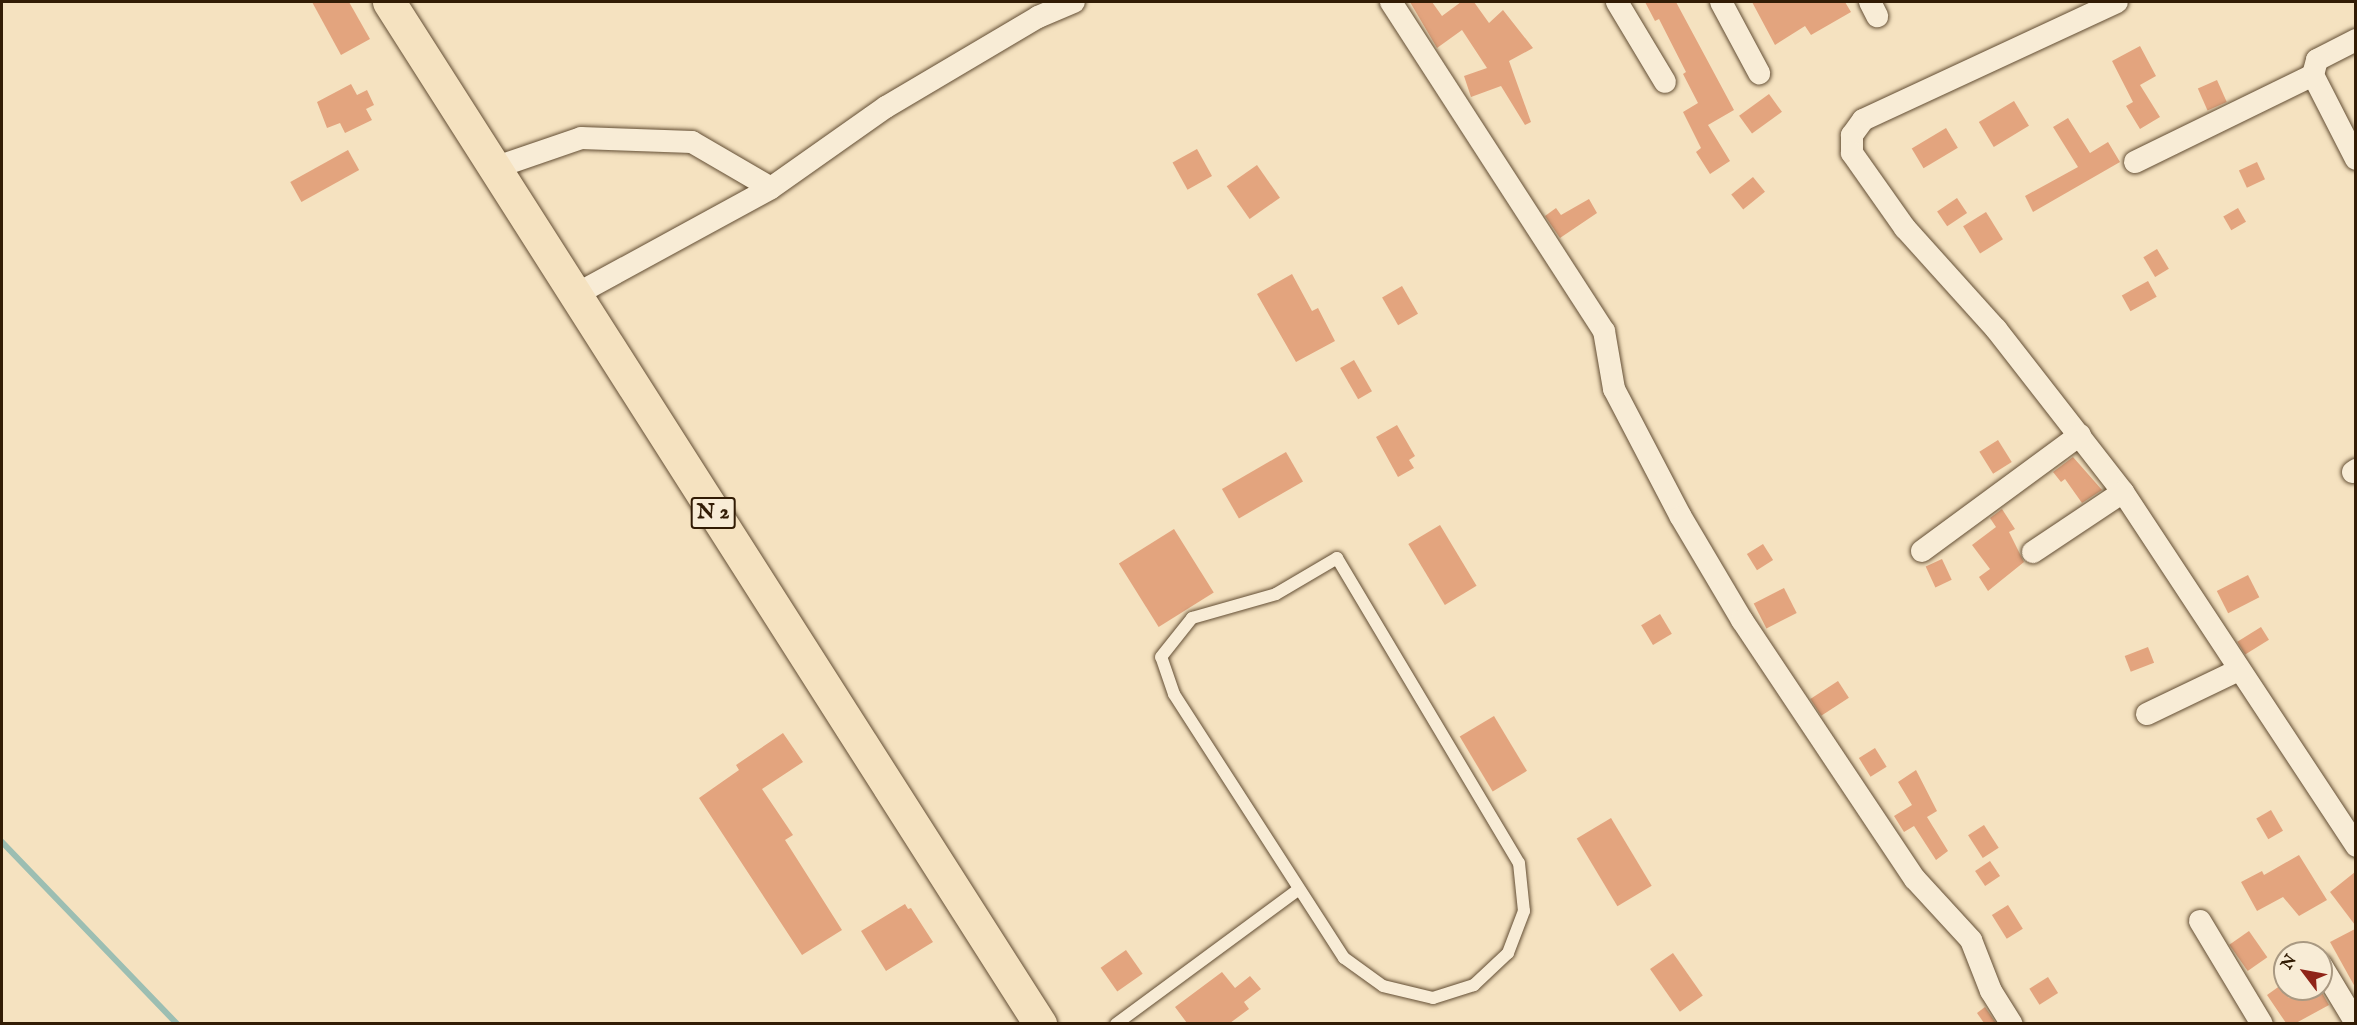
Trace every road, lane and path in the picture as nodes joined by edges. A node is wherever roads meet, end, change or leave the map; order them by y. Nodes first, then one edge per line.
1 (389, 2) edge
2 (1074, 2) edge
3 (1391, 2) edge
4 (1617, 2) edge
5 (1721, 2) edge
6 (2117, 2) edge
7 (2355, 40) edge
8 (1759, 73) dead end
9 (2313, 75) junction
10 (1665, 82) dead end
11 (2355, 159) edge
12 (2135, 162) dead end
13 (494, 168) junction
14 (771, 188) junction
15 (575, 294) junction
16 (2080, 435) junction
17 (2123, 492) junction
18 (1922, 551) dead end
19 (2032, 552) dead end
20 (2239, 670) junction
21 (2147, 714) dead end
22 (2355, 846) edge
23 (1298, 890) junction
24 (2200, 921) dead end
25 (2333, 985) edge
26 (1040, 1023) edge
27 (1116, 1023) edge
28 (2012, 1023) edge
29 (2262, 1023) edge
30 (2355, 1023) edge

1 - 13 main road, N 2
2 - 14 street
3 - 28 street
4 - 10 street
5 - 8 street
6 - 16 street
7 - 9 street
9 - 11 street
9 - 12 street
13 - 14 street
13 - 15 main road, N 2
14 - 15 street
15 - 26 main road, N 2
16 - 17 street
16 - 18 street
17 - 19 street
17 - 20 street
20 - 21 street
20 - 22 street
23 - 23 lane
23 - 27 lane
24 - 29 street
25 - 30 street

